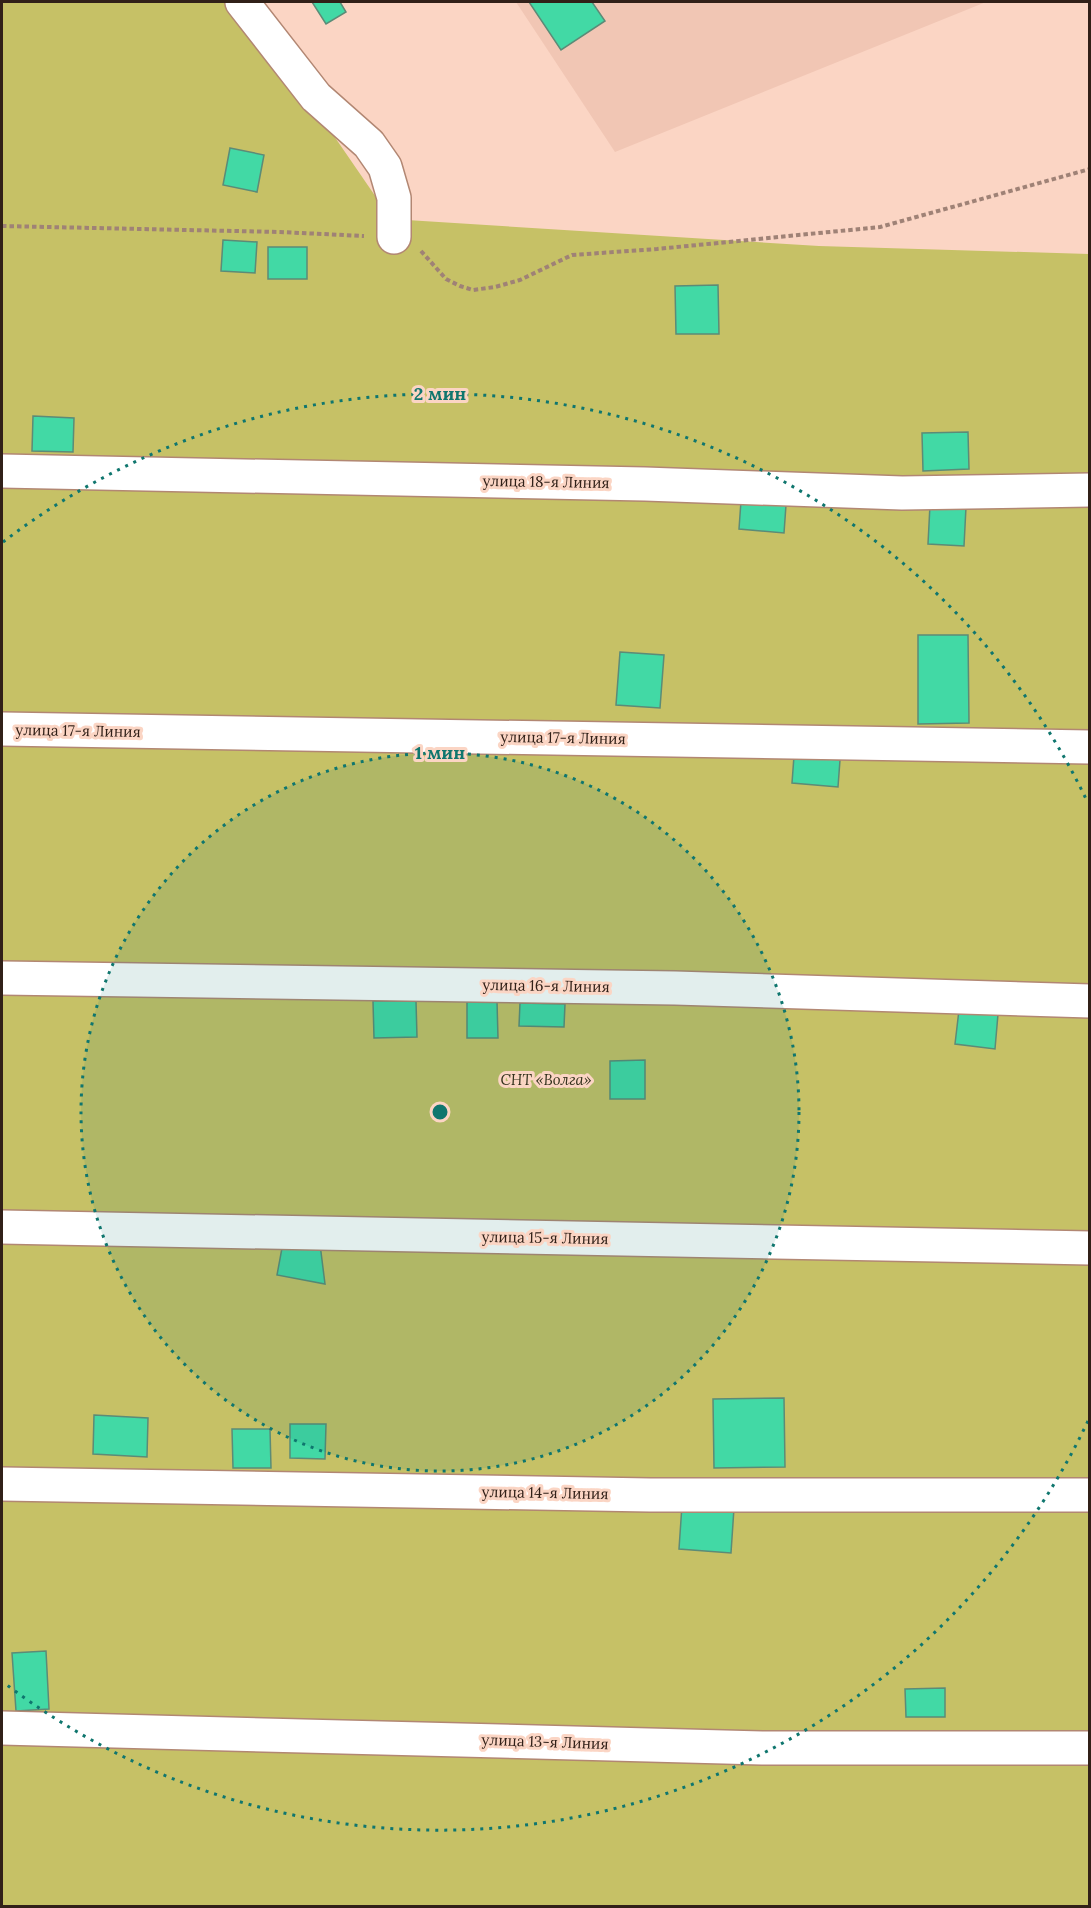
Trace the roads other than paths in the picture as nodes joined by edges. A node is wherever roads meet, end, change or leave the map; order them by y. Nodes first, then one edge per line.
1 (242, 2) edge
2 (394, 237) road end
3 (2, 471) edge
4 (1089, 490) edge
5 (2, 729) edge
6 (1089, 747) edge
7 (2, 978) edge
8 (1089, 1001) edge
9 (2, 1227) edge
10 (1089, 1248) edge
11 (2, 1484) edge
12 (1089, 1496) edge
13 (2, 1728) edge
14 (1089, 1748) edge

1 - 2 lane
3 - 4 lane, улица 18-я Линия
5 - 6 lane, улица 17-я Линия
7 - 8 lane, улица 16-я Линия
9 - 10 lane, улица 15-я Линия
11 - 12 lane, улица 14-я Линия
13 - 14 lane, улица 13-я Линия

